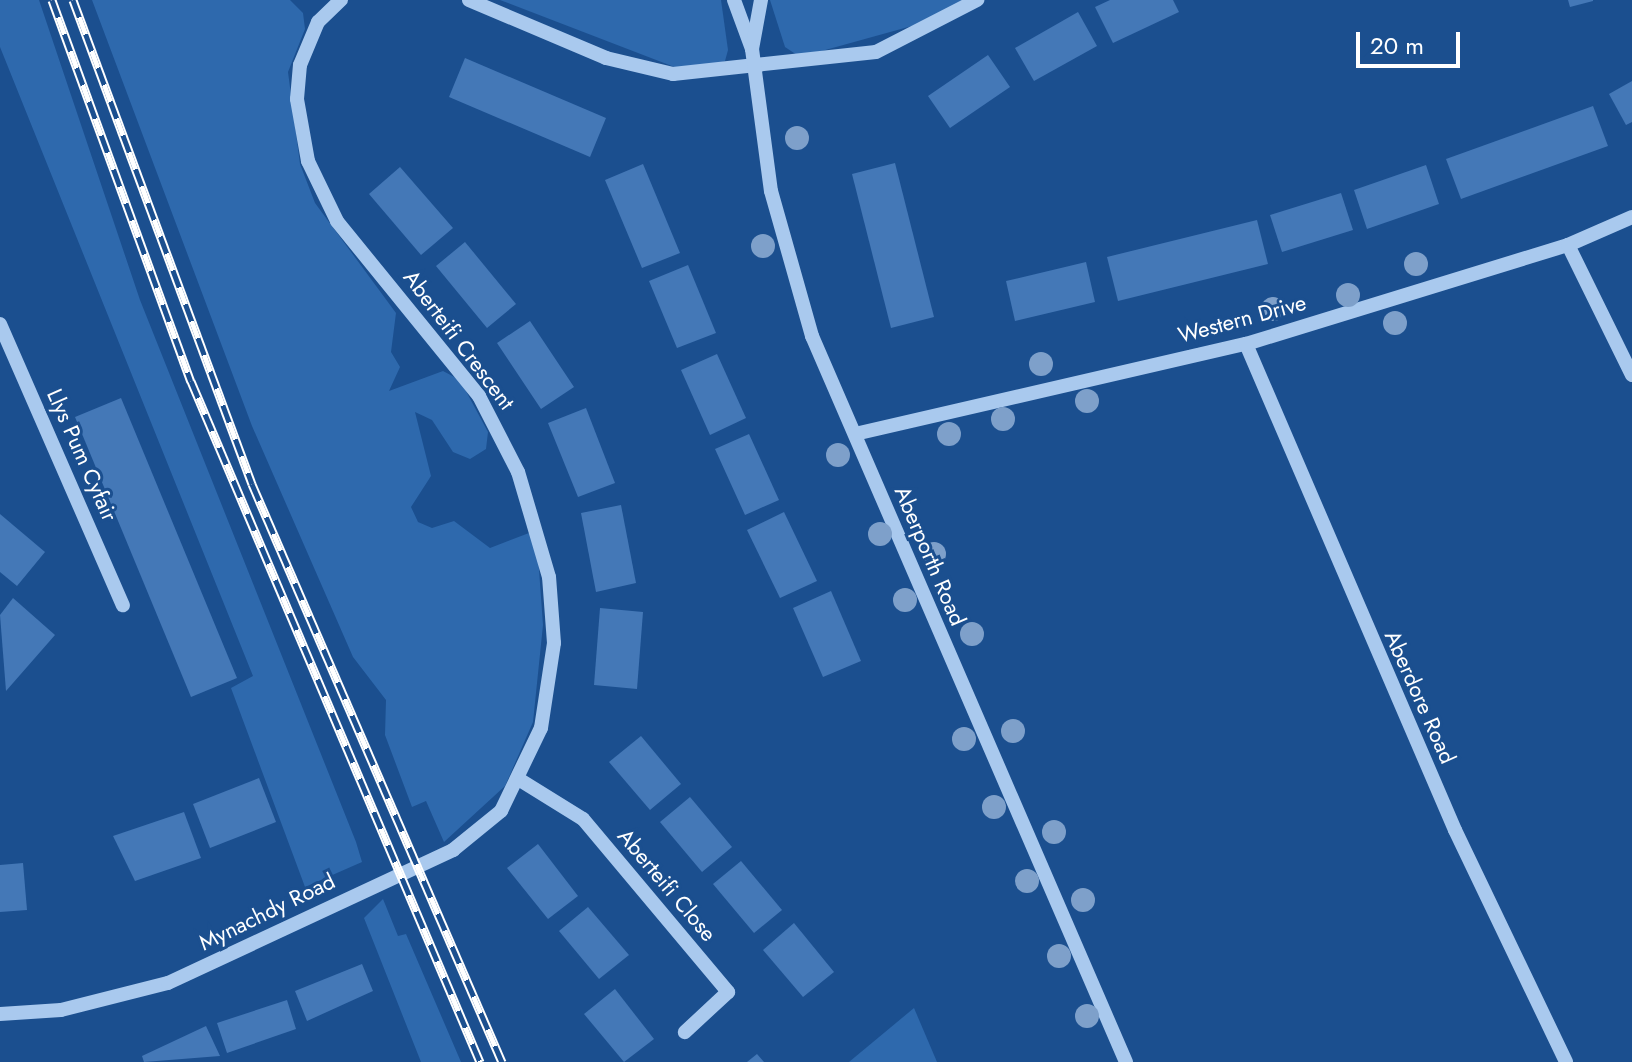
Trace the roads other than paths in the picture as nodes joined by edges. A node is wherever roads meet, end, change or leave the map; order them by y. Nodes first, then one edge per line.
1 (341, 0) edge
2 (469, 0) edge
3 (734, 0) edge
4 (761, 0) edge
5 (977, 0) edge
6 (752, 49) junction
7 (754, 69) junction
8 (1632, 217) edge
9 (1568, 245) junction
10 (0, 324) edge
11 (1246, 344) junction
12 (1632, 375) edge
13 (855, 434) junction
14 (123, 605) dead end
15 (520, 780) junction
16 (0, 1014) edge
17 (685, 1032) dead end
18 (1126, 1062) edge
19 (1566, 1062) edge

1 - 15 street, Aberteifi Crescent
2 - 7 street
3 - 6 street, Aberporth Road
4 - 6 street, Aberporth Road
5 - 7 street
6 - 7 street, Aberporth Road
7 - 13 street, Aberporth Road
8 - 9 street, Western Drive
9 - 11 street, Western Drive
9 - 12 street
10 - 14 street, Llys Pum Cyfair
11 - 13 street, Western Drive
11 - 19 street, Aberdore Road
13 - 18 street, Aberporth Road
15 - 16 street, Mynachdy Road
15 - 17 street, Aberteifi Close

